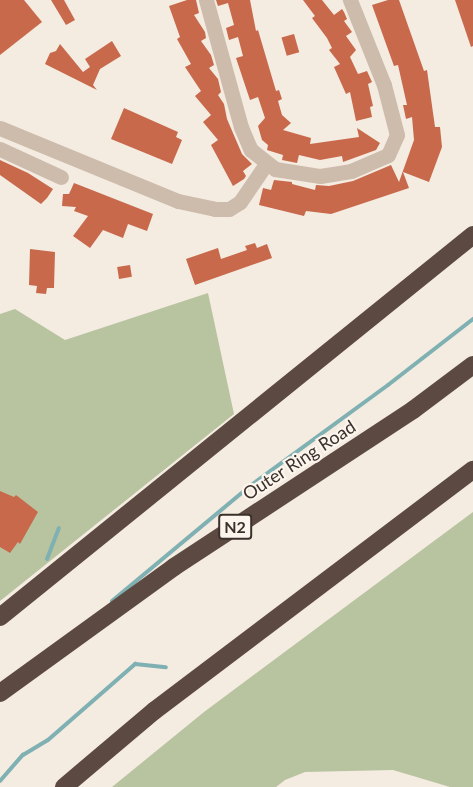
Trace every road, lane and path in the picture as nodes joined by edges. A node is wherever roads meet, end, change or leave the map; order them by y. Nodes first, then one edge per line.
1 (206, 0) edge
2 (350, 0) edge
3 (0, 128) edge
4 (0, 149) edge
5 (266, 164) junction
6 (61, 177) dead end
7 (473, 235) edge
8 (473, 365) edge
9 (473, 470) edge
10 (0, 617) edge
11 (0, 693) edge
12 (64, 787) edge

1 - 5 street
2 - 5 street
3 - 5 street
4 - 6 street
7 - 10 highway
8 - 11 highway, Outer Ring Road / N2
9 - 12 highway

